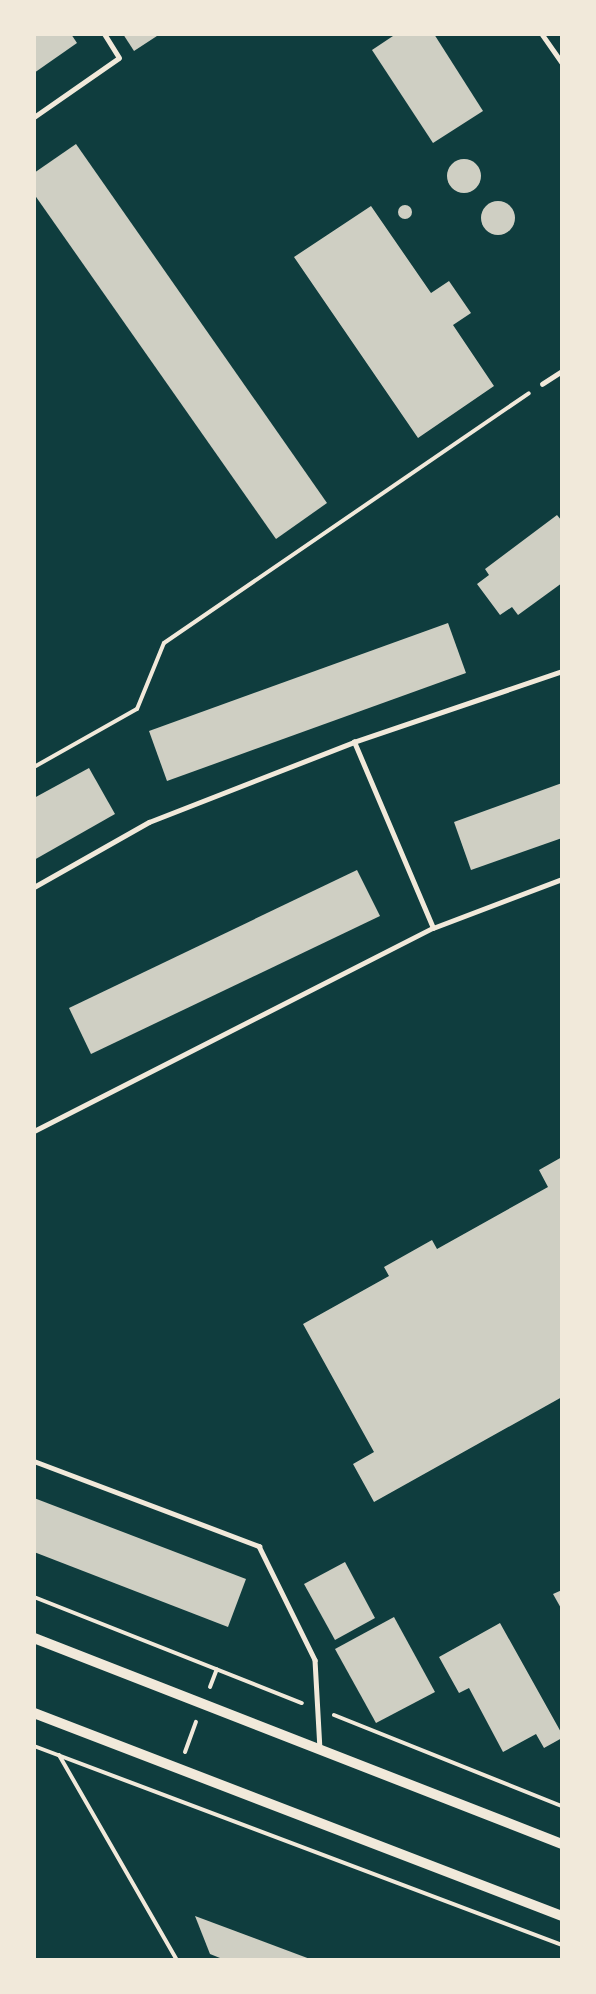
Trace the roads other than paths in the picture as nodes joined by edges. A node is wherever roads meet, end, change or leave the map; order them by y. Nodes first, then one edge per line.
1 (104, 34) edge
2 (542, 34) edge
3 (561, 63) edge
4 (34, 117) edge
5 (561, 371) edge
6 (542, 384) road end
7 (561, 671) edge
8 (354, 742) junction
9 (561, 879) edge
10 (34, 887) edge
11 (433, 927) junction
12 (34, 1131) edge
13 (34, 1461) edge
14 (34, 1638) edge
15 (34, 1713) edge
16 (320, 1751) junction
17 (561, 1844) edge
18 (561, 1916) edge

1 - 4 lane
2 - 3 lane
5 - 6 lane
7 - 8 lane
8 - 10 lane
8 - 11 lane
9 - 11 lane
11 - 12 lane
13 - 16 lane
14 - 16 street
15 - 18 street
16 - 17 street

